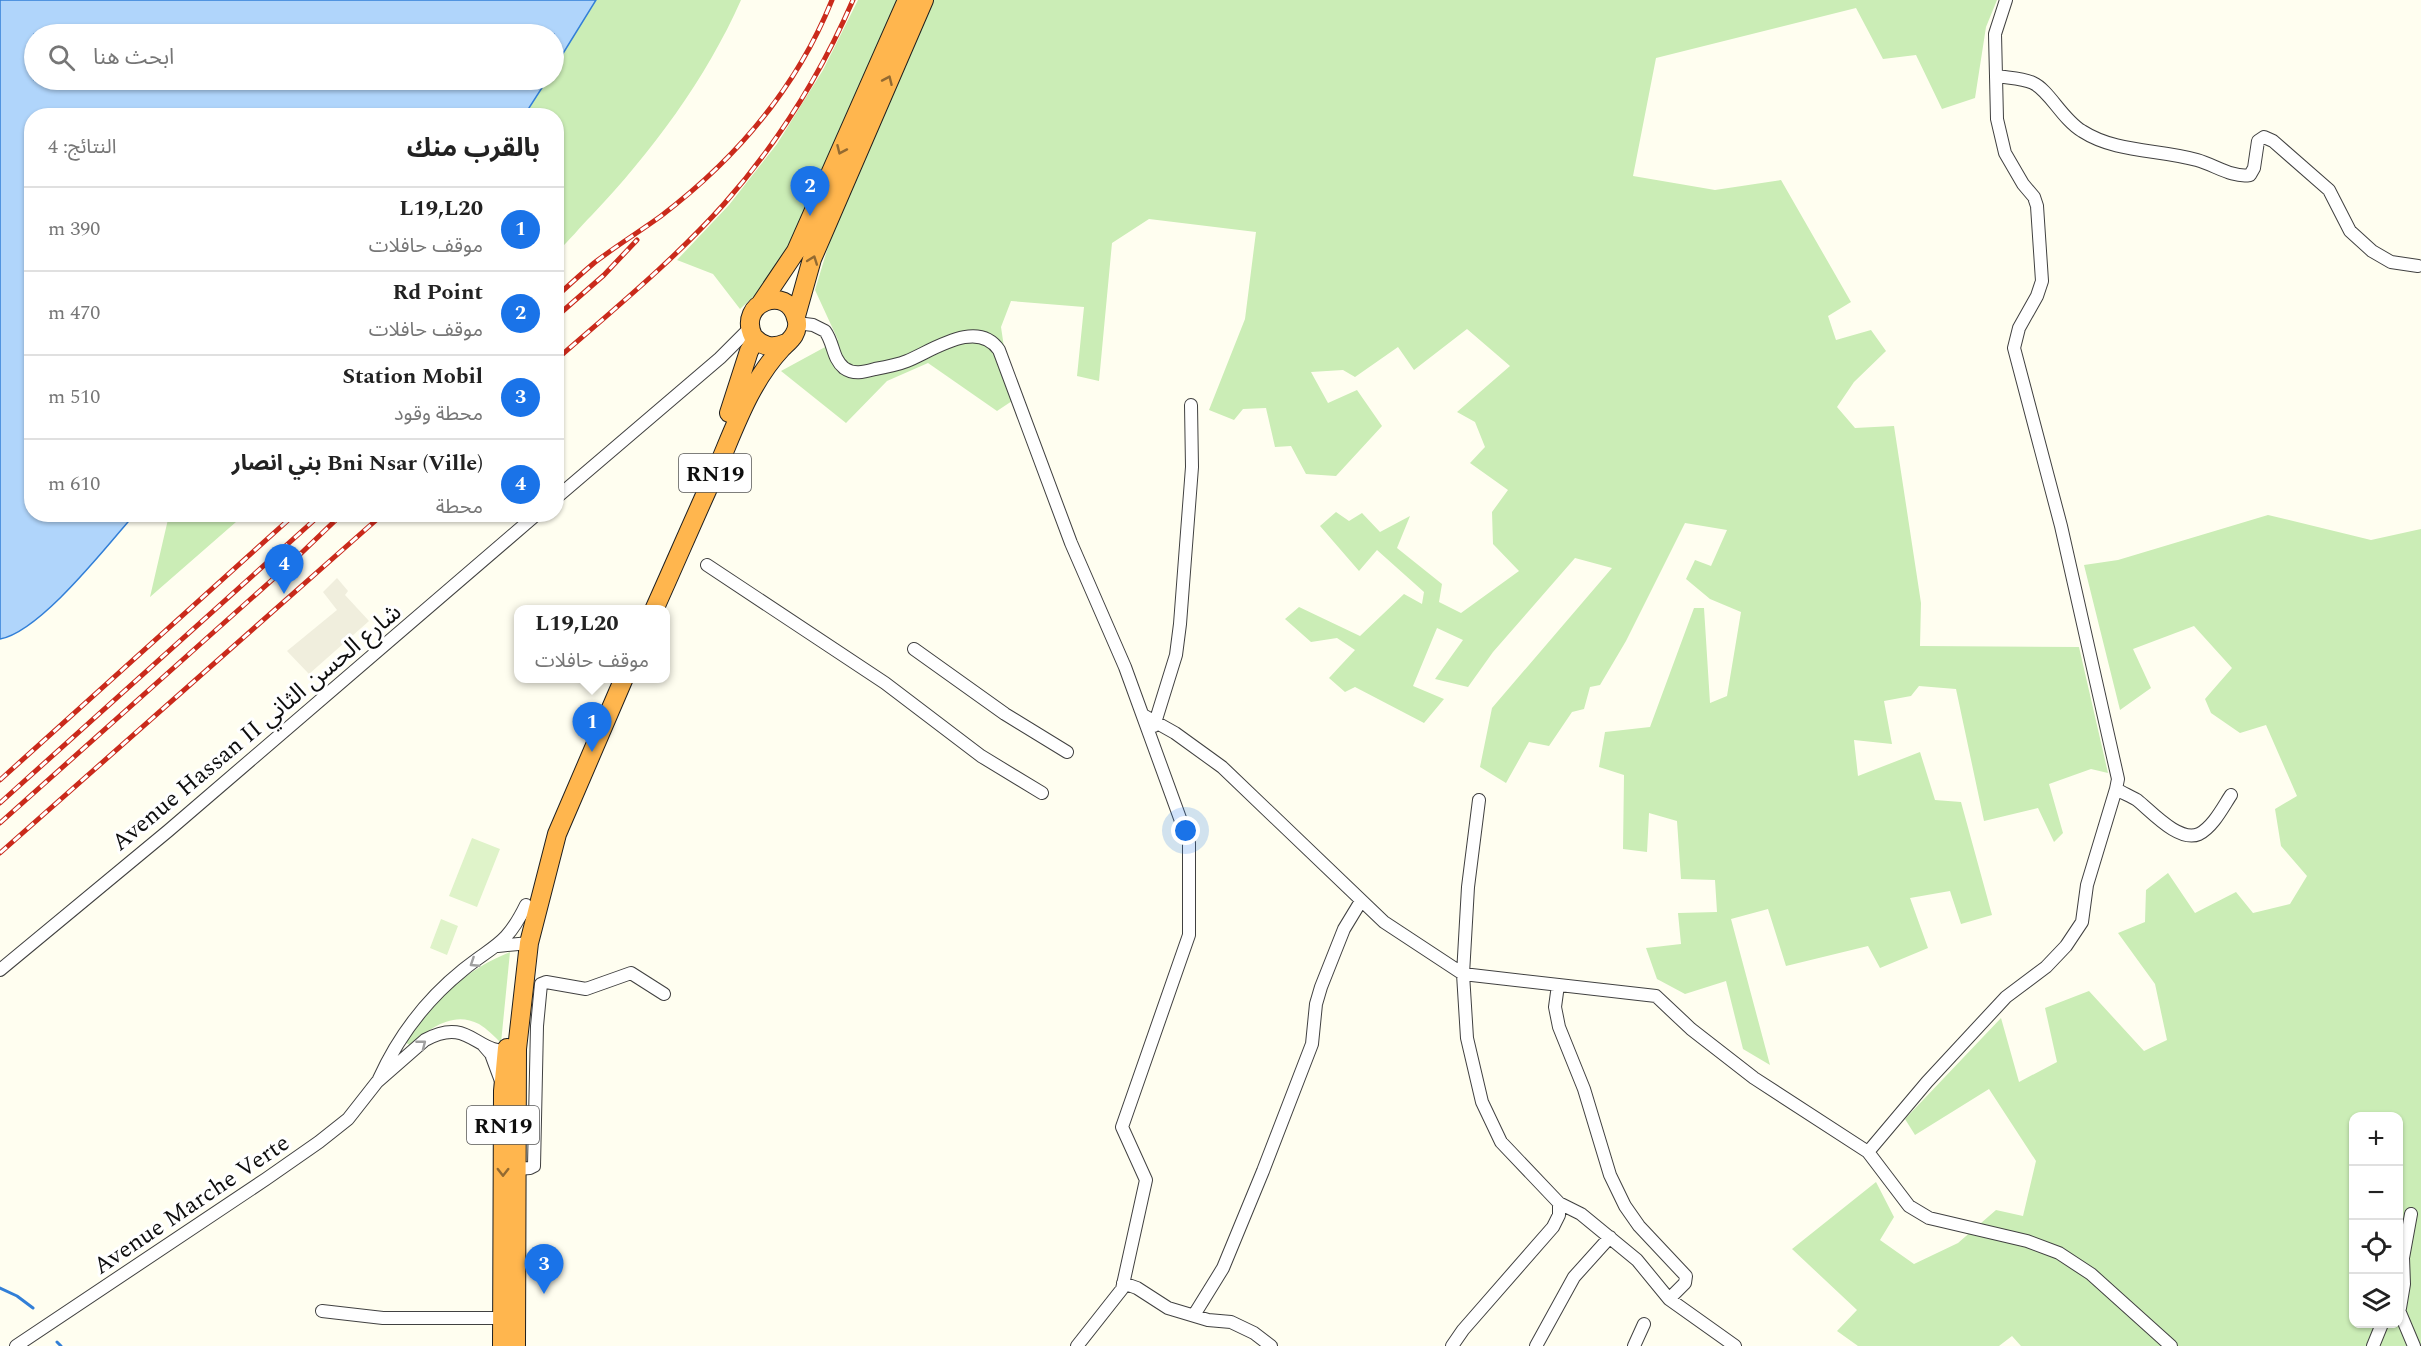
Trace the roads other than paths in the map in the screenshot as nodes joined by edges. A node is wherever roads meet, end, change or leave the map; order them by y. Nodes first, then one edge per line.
1 (907, 0) edge
2 (924, 0) edge
3 (2006, 0) edge
4 (1997, 76) junction
5 (2418, 266) dead end
6 (761, 303) junction
7 (797, 319) junction
8 (753, 334) junction
9 (786, 343) junction
10 (1191, 405) dead end
11 (564, 491) edge
12 (528, 522) edge
13 (707, 565) dead end
14 (643, 605) edge
15 (656, 605) edge
16 (914, 649) dead end
17 (610, 683) edge
18 (622, 683) edge
19 (1143, 715) junction
20 (1157, 722) junction
21 (1149, 733) junction
22 (1067, 752) dead end
23 (2116, 789) junction
24 (1042, 793) dead end
25 (2231, 795) dead end
26 (1479, 800) dead end
27 (1361, 901) junction
28 (526, 905) junction
29 (523, 944) junction
30 (498, 946) junction
31 (0, 970) edge
32 (1462, 974) junction
33 (1558, 985) junction
34 (664, 994) dead end
35 (529, 1025) junction
36 (484, 1045) junction
37 (512, 1051) junction
38 (377, 1082) junction
39 (503, 1091) junction
40 (1868, 1152) junction
41 (517, 1169) junction
42 (1559, 1203) junction
43 (2410, 1214) dead end
44 (1610, 1237) junction
45 (2403, 1274) edge
46 (1123, 1283) junction
47 (1669, 1299) junction
48 (322, 1311) dead end
49 (1194, 1315) junction
50 (502, 1318) junction
51 (2403, 1318) edge
52 (1644, 1324) dead end
53 (2380, 1328) edge
54 (16, 1346) edge
55 (502, 1346) edge
56 (516, 1346) edge
57 (1077, 1346) edge
58 (1271, 1346) edge
59 (1452, 1346) edge
60 (1536, 1346) edge
61 (1634, 1346) edge
62 (1735, 1346) edge
63 (2171, 1346) edge
64 (2373, 1346) edge
65 (2414, 1346) edge

1 -> 6 highway, RN19
7 -> 2 highway, RN19
3 - 4 street
4 - 5 street
4 - 23 street
6 - 7 highway
6 - 8 highway, RN19
7 - 9 highway, RN19
7 - 19 street
8 - 9 highway
8 - 11 street
8 - 14 highway, RN19
9 - 15 highway, RN19
10 - 20 street
12 - 31 street, Avenue Hassan II شارع الحسن الثاني
13 - 24 street
16 - 22 street
17 - 28 highway, RN19
18 - 29 highway, RN19
19 - 20 street
19 - 21 street
20 - 21 street
20 - 27 street
21 - 46 street
23 - 25 street
23 - 40 street
26 - 32 street
27 - 32 street
27 - 49 street
28 - 29 highway, RN19
28 - 30 street
29 - 30 street
29 - 35 highway, RN19
29 - 37 highway, RN19
30 -> 38 street
32 - 33 street
32 - 42 street
33 - 40 street
33 - 47 street
34 - 35 street
35 - 37 highway, RN19
35 - 41 street
36 - 37 street
38 -> 36 street
36 - 39 street
37 - 39 highway, RN19
37 - 41 highway, RN19
38 - 54 street, Avenue Marche Verte
39 -> 50 highway, RN19
40 - 63 street
41 - 56 highway, RN19
42 - 44 street
42 - 59 street
43 - 45 street
44 - 47 street
44 - 60 street
46 - 49 street
46 - 57 street
47 - 62 street
48 - 50 street
49 - 58 street
50 - 55 highway, RN19
51 - 65 street
52 - 61 street
53 - 64 street

